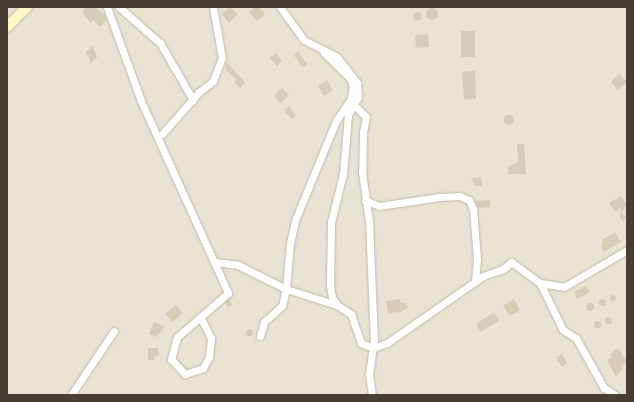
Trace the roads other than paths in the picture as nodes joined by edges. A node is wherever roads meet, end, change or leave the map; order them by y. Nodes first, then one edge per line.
1 (27, 7) edge
2 (107, 7) edge
3 (119, 7) edge
4 (213, 7) edge
5 (280, 7) edge
6 (7, 27) edge
7 (193, 100) junction
8 (353, 102) junction
9 (162, 134) dead end
10 (365, 200) junction
11 (627, 250) edge
12 (215, 262) junction
13 (475, 281) junction
14 (540, 283) junction
15 (286, 289) junction
16 (337, 305) junction
17 (200, 318) junction
18 (114, 331) dead end
19 (260, 336) dead end
20 (369, 347) junction
21 (71, 395) edge
22 (372, 395) edge
23 (615, 395) edge

1 - 6 main road
2 - 12 street
3 - 7 street
4 - 7 street
5 - 8 street
7 - 9 street
8 - 10 street
8 - 15 street
8 - 16 street
10 - 13 street
10 - 20 street
11 - 14 street
12 - 15 street
12 - 17 street
13 - 14 street
13 - 20 street
14 - 23 street
15 - 16 street
15 - 19 street
16 - 20 street
17 - 17 street
18 - 21 street
20 - 22 street

